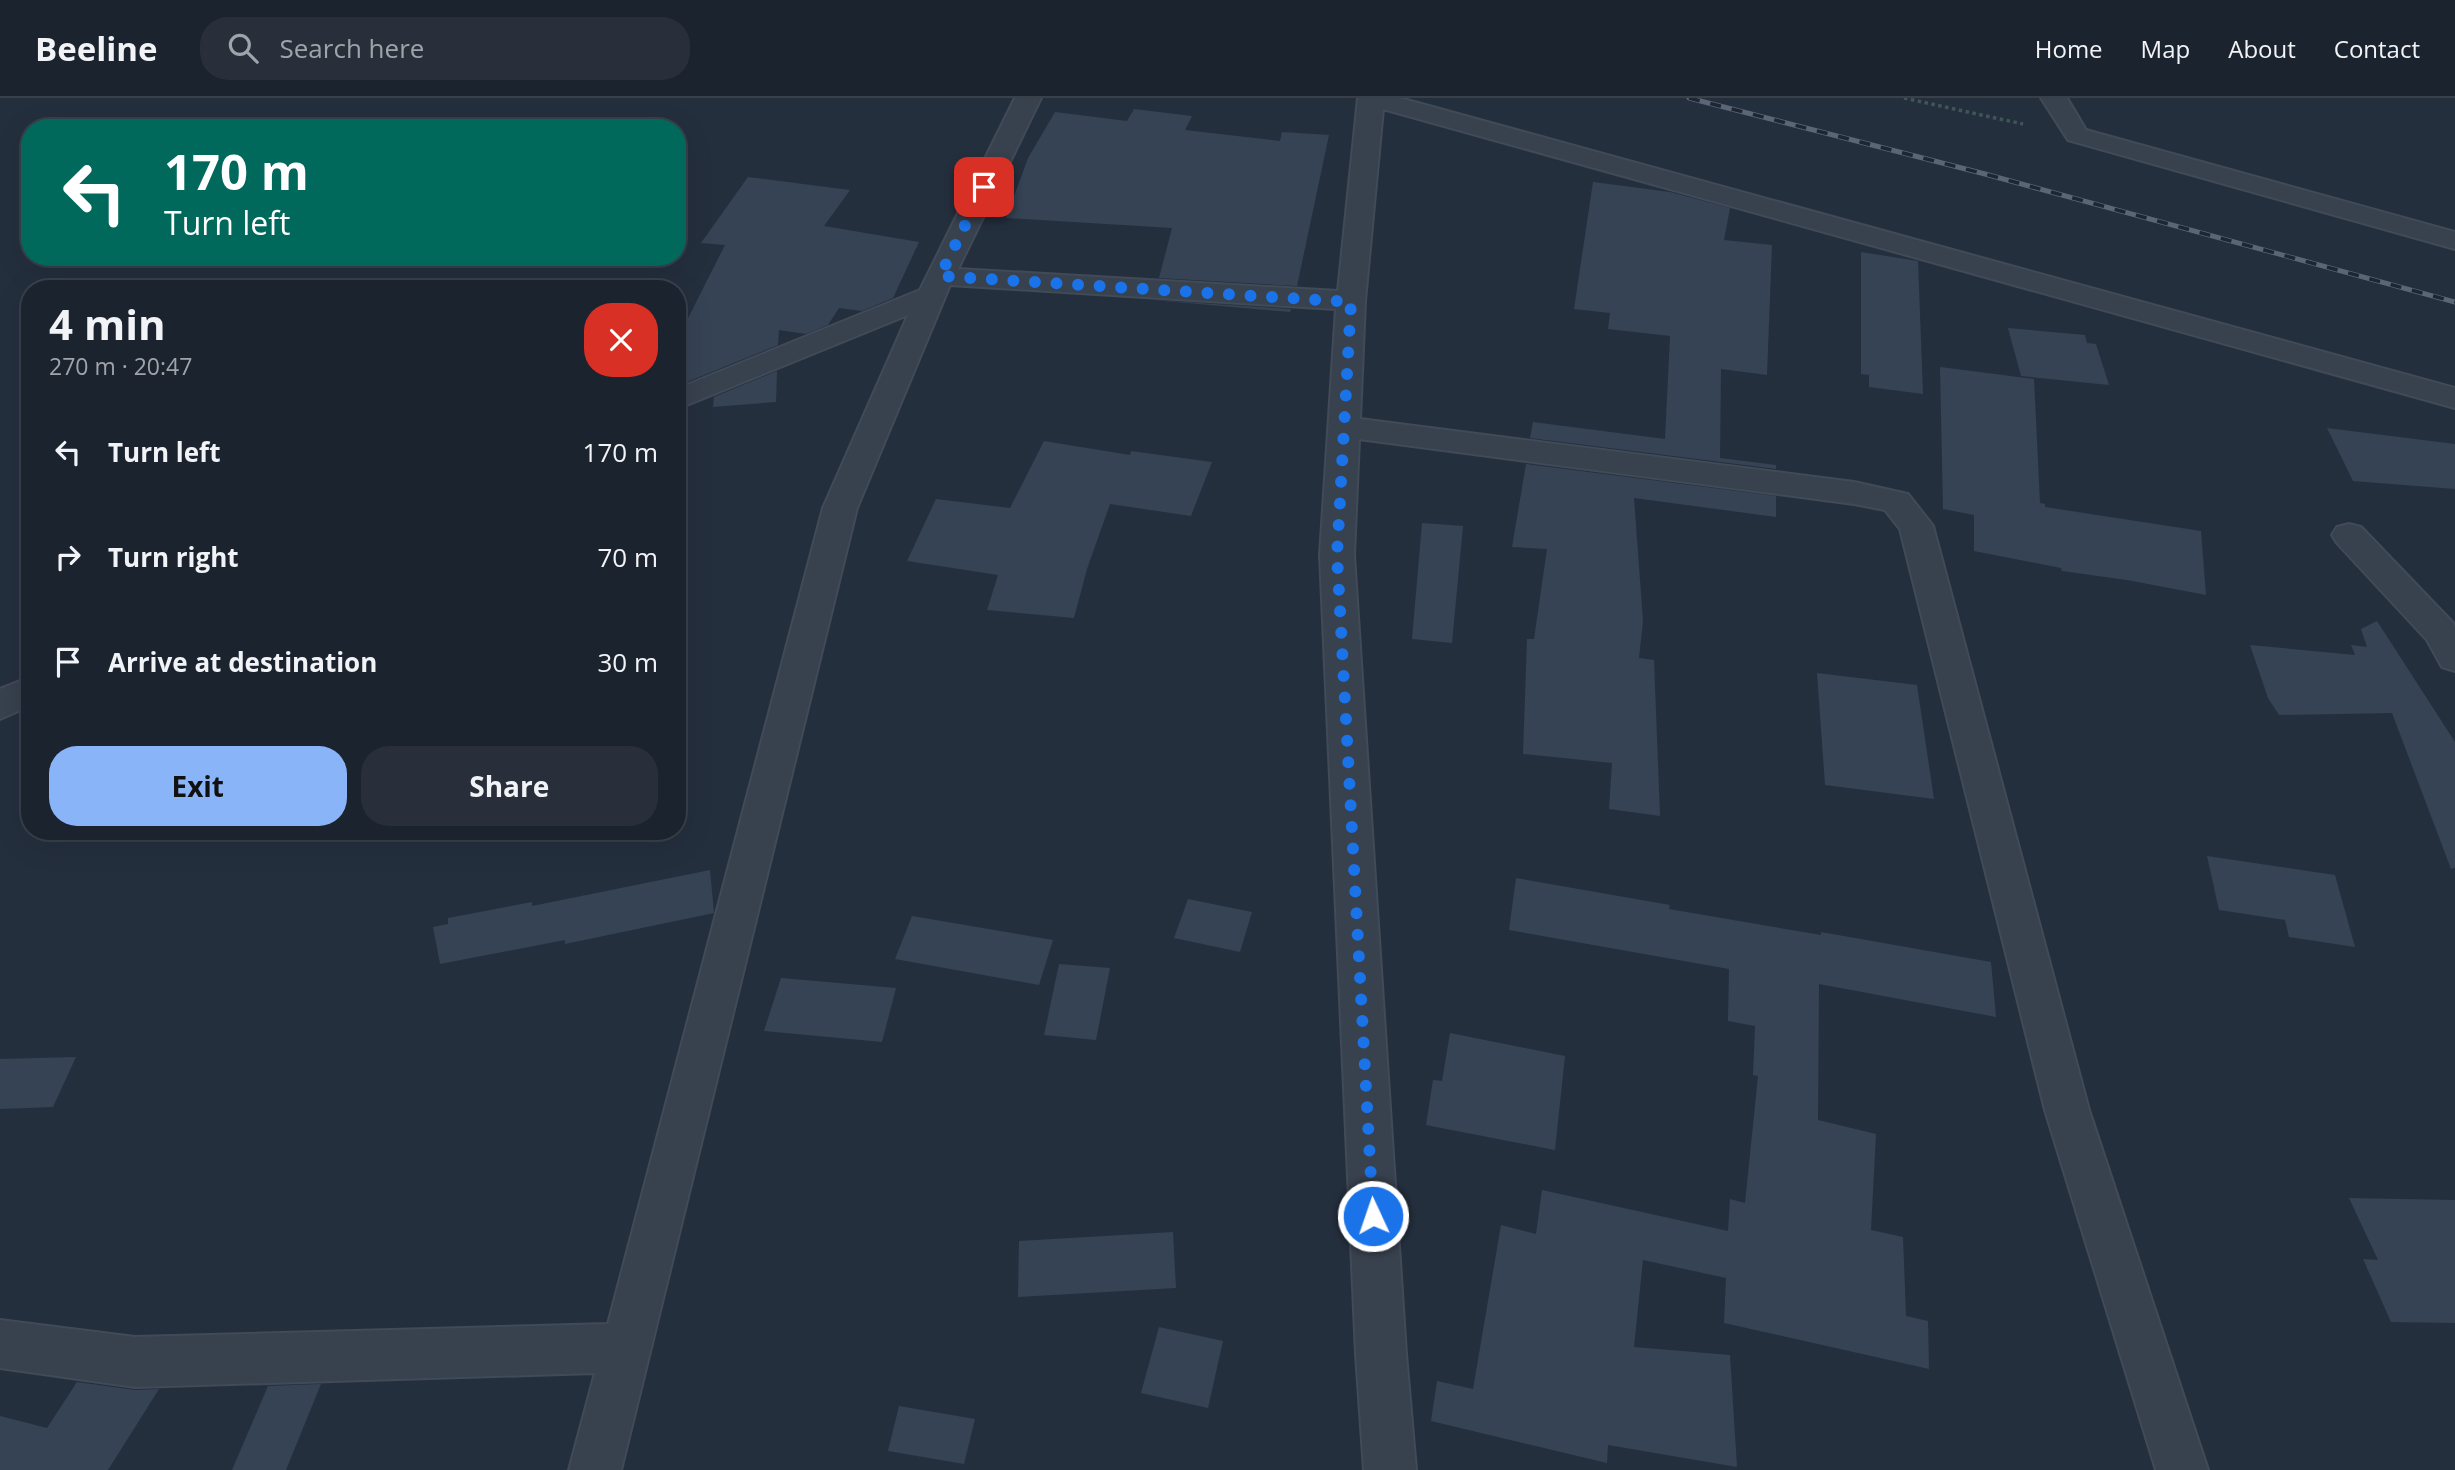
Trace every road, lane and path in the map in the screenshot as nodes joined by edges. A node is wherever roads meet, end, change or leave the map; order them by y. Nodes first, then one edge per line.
1 (1028, 98) edge
2 (1371, 98) edge
3 (1904, 98) edge
4 (2054, 98) edge
5 (2077, 135) junction
6 (2455, 241) edge
7 (935, 286) junction
8 (1351, 302) junction
9 (686, 396) edge
10 (2455, 398) edge
11 (1344, 427) junction
12 (2349, 535) dead end
13 (2455, 658) edge
14 (21, 694) edge
15 (0, 705) edge
16 (2, 1348) edge
17 (626, 1348) junction
18 (596, 1470) edge
19 (1390, 1470) edge
20 (2182, 1470) edge

1 - 7 street
2 - 8 street
2 - 10 street
3 - 5 path
4 - 5 street
5 - 6 street
7 - 8 street
7 - 9 street
7 - 17 street
8 - 11 street
11 - 19 street
11 - 20 street
12 - 13 street
14 - 15 street
16 - 17 street
17 - 18 street

